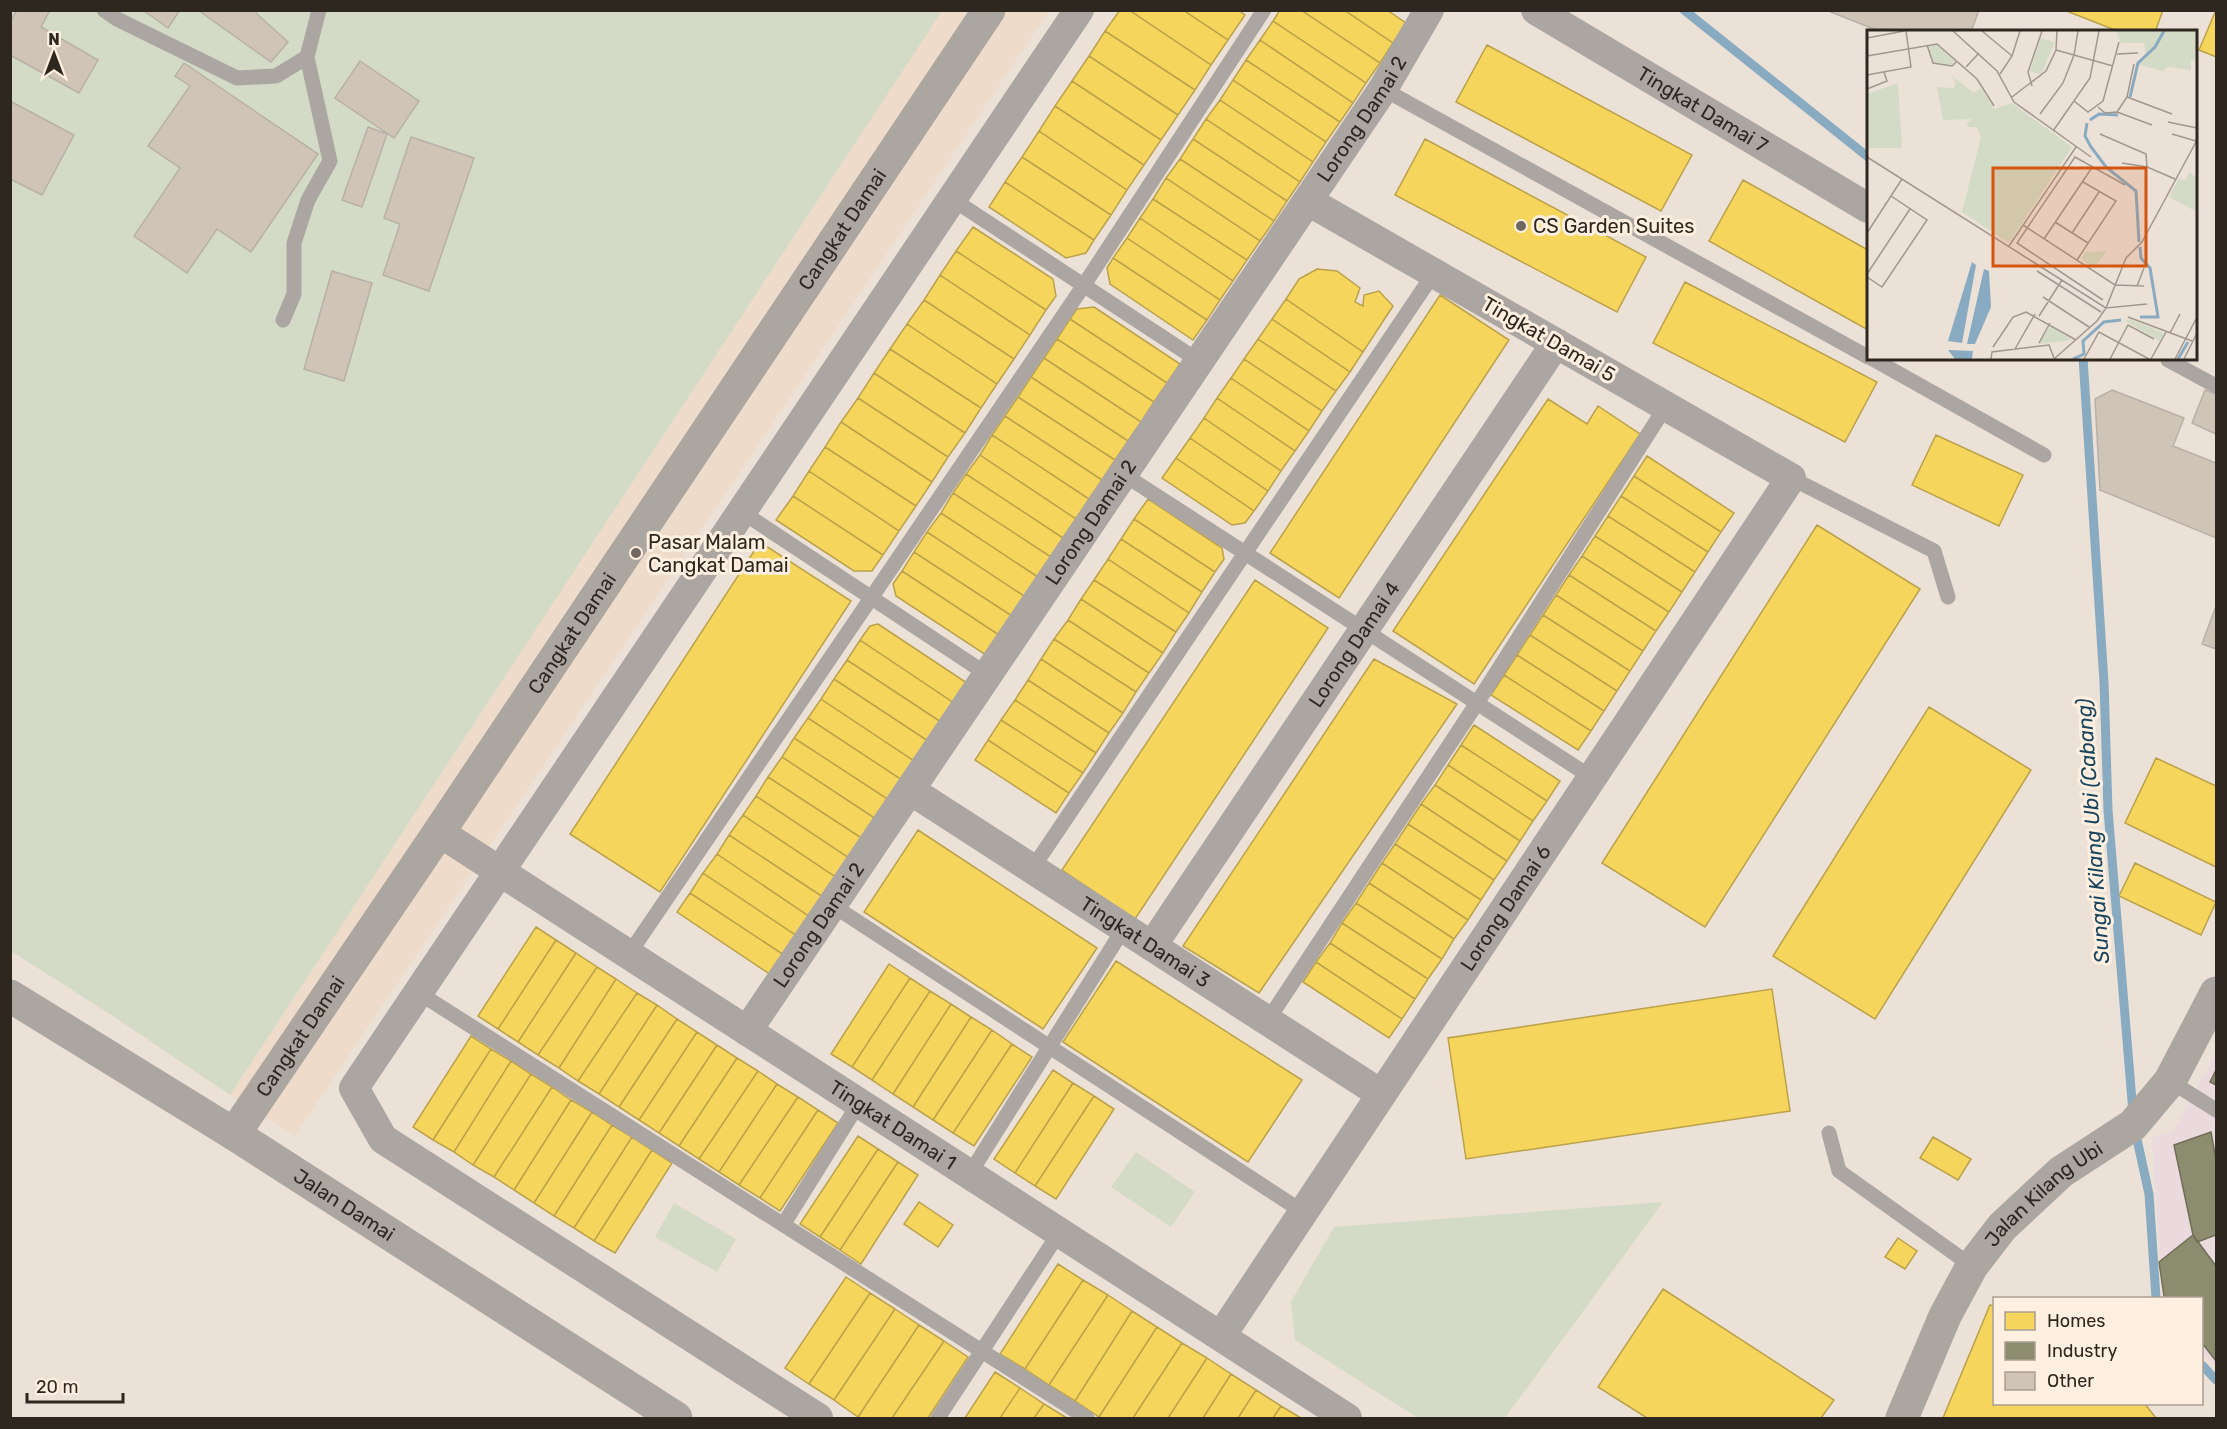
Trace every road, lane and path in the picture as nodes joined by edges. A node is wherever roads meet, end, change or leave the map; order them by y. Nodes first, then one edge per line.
1 (104, 10) edge
2 (319, 10) edge
3 (989, 10) edge
4 (1079, 10) edge
5 (1264, 10) edge
6 (1430, 10) edge
7 (1536, 10) edge
8 (307, 57) junction
9 (1383, 89) junction
10 (952, 199) junction
11 (1308, 201) junction
12 (1867, 207) edge
13 (1434, 273) junction
14 (1084, 285) junction
15 (283, 320) dead end
16 (1556, 343) junction
17 (1867, 356) edge
18 (1874, 360) edge
19 (2168, 360) edge
20 (1199, 361) junction
21 (2217, 386) edge
22 (1666, 406) junction
23 (2044, 455) dead end
24 (1123, 474) junction
25 (1791, 478) junction
26 (742, 512) junction
27 (1245, 552) junction
28 (1948, 597) dead end
29 (872, 598) junction
30 (1364, 630) junction
31 (988, 675) junction
32 (1477, 703) junction
33 (1591, 777) junction
34 (910, 790) junction
35 (439, 832) junction
36 (1032, 869) junction
37 (500, 871) junction
38 (832, 905) junction
39 (1124, 928) junction
40 (1152, 946) junction
41 (628, 954) junction
42 (419, 993) junction
43 (2217, 993) edge
44 (10, 996) edge
45 (1268, 1020) junction
46 (747, 1031) junction
47 (1049, 1047) junction
48 (2170, 1081) junction
49 (1381, 1094) junction
50 (859, 1103) junction
51 (2217, 1110) edge
52 (1829, 1133) dead end
53 (234, 1134) junction
54 (969, 1175) junction
55 (1303, 1212) junction
56 (783, 1225) junction
57 (1059, 1233) junction
58 (1972, 1266) junction
59 (1221, 1336) junction
60 (982, 1351) junction
61 (676, 1419) edge
62 (818, 1419) edge
63 (938, 1419) edge
64 (1087, 1419) edge
65 (1347, 1419) edge
66 (1902, 1419) edge

1 - 8 lane
2 - 8 lane
3 - 35 street, Cangkat Damai
4 - 10 street
5 - 14 lane
6 - 9 street, Lorong Damai 2
7 - 12 street, Tingkat Damai 7
8 - 15 lane
9 - 11 street, Lorong Damai 2
9 - 17 lane
10 - 14 lane
10 - 26 street
11 - 13 street, Tingkat Damai 5
11 - 20 street, Lorong Damai 2
13 - 16 street, Tingkat Damai 5
13 - 27 lane
14 - 20 lane
14 - 29 lane
16 - 22 street, Tingkat Damai 5
16 - 30 street, Lorong Damai 4
18 - 23 lane
19 - 21 lane
20 - 24 street, Lorong Damai 2
22 - 25 street, Tingkat Damai 5
22 - 32 lane
24 - 27 lane
24 - 31 street, Lorong Damai 2
25 - 28 lane
25 - 33 street, Lorong Damai 6
26 - 29 lane
26 - 37 street
27 - 30 lane
27 - 36 lane
29 - 31 lane
29 - 41 lane
30 - 32 lane
30 - 40 street, Lorong Damai 4
31 - 34 street, Lorong Damai 2
32 - 33 lane
32 - 45 lane
33 - 49 street, Lorong Damai 6
34 - 36 street, Tingkat Damai 3
34 - 38 street, Lorong Damai 2
35 - 37 street, Tingkat Damai 1
35 - 53 street, Cangkat Damai
36 - 39 street, Tingkat Damai 3
37 - 41 street, Tingkat Damai 1
37 - 42 street
38 - 46 street, Lorong Damai 2
38 - 47 lane
39 - 40 street, Tingkat Damai 3
39 - 47 lane
40 - 45 street, Tingkat Damai 3
41 - 46 street, Tingkat Damai 1
42 - 56 lane
42 - 62 street
43 - 48 street, Jalan Kilang Ubi
44 - 53 street, Jalan Damai
45 - 49 street, Tingkat Damai 3
46 - 50 street, Tingkat Damai 1
47 - 54 lane
47 - 55 lane
48 - 51 lane
48 - 58 street, Jalan Kilang Ubi
49 - 55 street, Lorong Damai 6
50 - 54 street, Tingkat Damai 1
50 - 56 lane
52 - 58 lane
53 - 61 street, Jalan Damai
54 - 57 street, Tingkat Damai 1
55 - 59 street, Lorong Damai 6
56 - 60 lane
57 - 59 street, Tingkat Damai 1
57 - 60 lane
58 - 66 street, Jalan Kilang Ubi
59 - 65 street, Tingkat Damai 1
60 - 63 lane
60 - 64 lane

